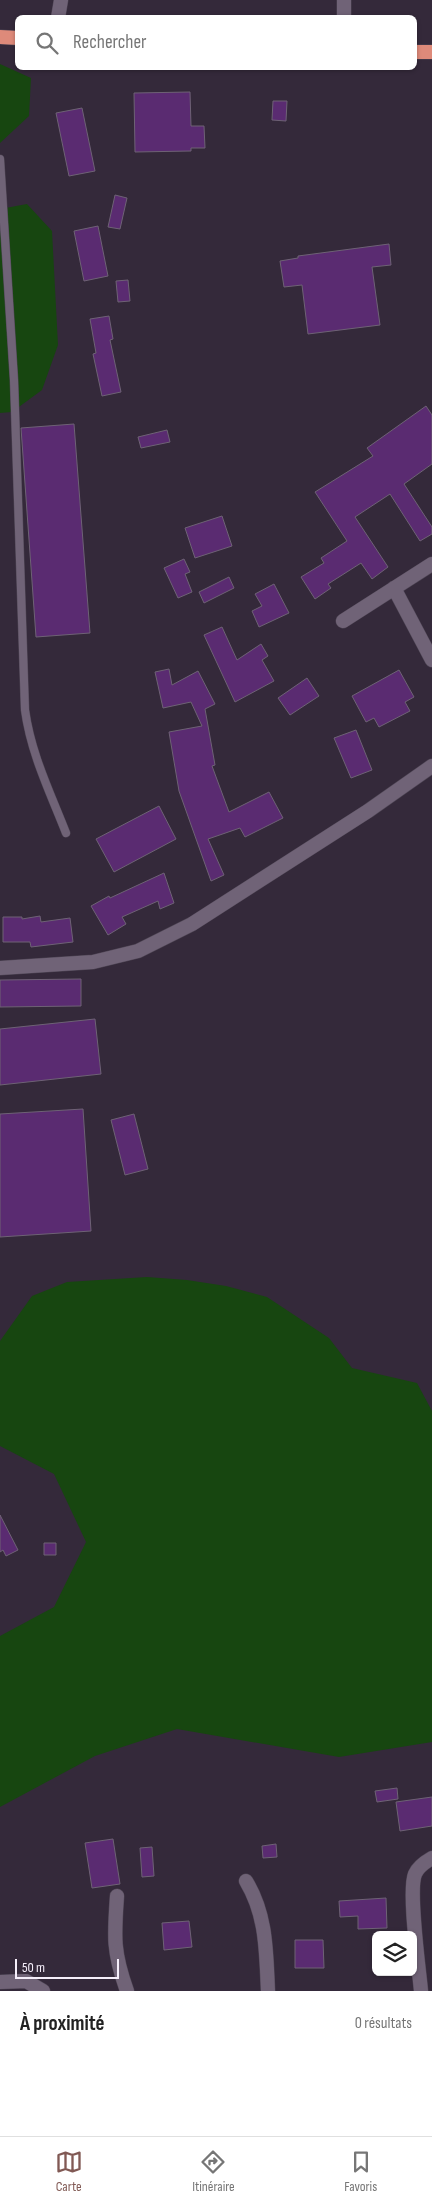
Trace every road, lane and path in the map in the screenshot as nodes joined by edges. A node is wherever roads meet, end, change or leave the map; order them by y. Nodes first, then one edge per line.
1 (62, 0) edge
2 (344, 0) edge
3 (59, 15) edge
4 (344, 15) edge
5 (0, 37) edge
6 (15, 38) edge
7 (417, 52) edge
8 (432, 52) edge
9 (0, 159) edge
10 (432, 564) edge
11 (394, 588) junction
12 (344, 621) dead end
13 (432, 660) edge
14 (432, 766) edge
15 (66, 833) dead end
16 (0, 968) edge
17 (432, 1858) edge
18 (246, 1881) dead end
19 (117, 1896) dead end
20 (0, 1982) edge
21 (43, 1991) edge
22 (127, 1991) edge
23 (268, 1991) edge
24 (421, 1991) edge

1 - 3 street
2 - 4 street
5 - 6 highway
7 - 8 highway
9 - 15 lane
10 - 11 street
11 - 12 street
11 - 13 street
14 - 16 street
17 - 24 street
18 - 23 street
19 - 22 street
20 - 21 street

